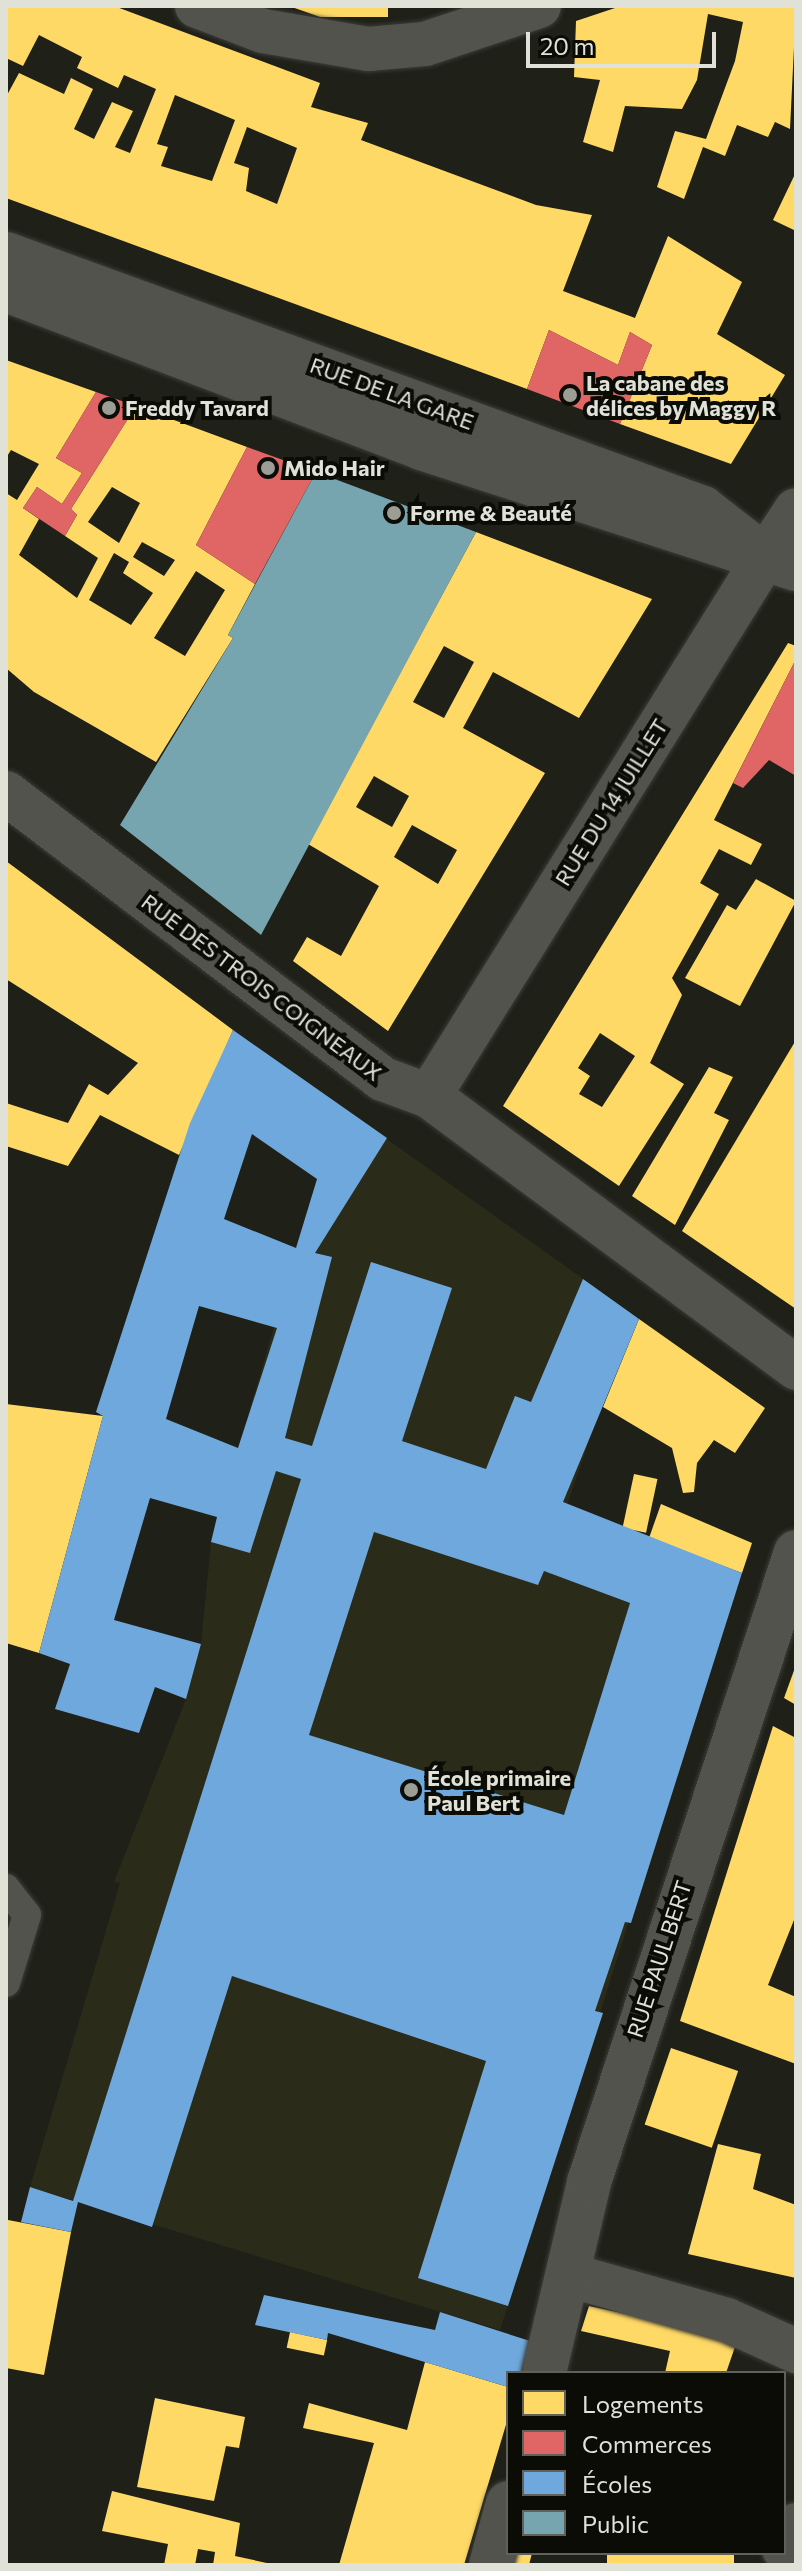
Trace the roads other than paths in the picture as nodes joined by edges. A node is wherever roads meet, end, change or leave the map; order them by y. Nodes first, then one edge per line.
1 (197, 6) edge
2 (539, 6) edge
3 (6, 254) edge
4 (6, 290) edge
5 (796, 510) edge
6 (780, 563) edge
7 (6, 793) edge
8 (429, 1096) junction
9 (796, 1368) edge
10 (796, 1552) edge
11 (6, 1888) edge
12 (6, 1983) edge
13 (569, 2275) junction
14 (796, 2351) edge
15 (545, 2371) edge
16 (506, 2510) edge
17 (796, 2525) edge
18 (786, 2545) edge
19 (491, 2565) edge

1 - 2 street
3 - 6 street, RUE DE LA GARE
4 - 6 street, RUE DE LA GARE
5 - 6 street, RUE DU 14 JUILLET
6 - 8 street, RUE DU 14 JUILLET
7 - 8 street, RUE DES TROIS COIGNEAUX
8 - 9 street, RUE DES TROIS COIGNEAUX
10 - 13 street, RUE PAUL BERT
11 - 12 lane
13 - 14 street
13 - 15 street, RUE PAUL BERT
16 - 19 street
17 - 18 street

